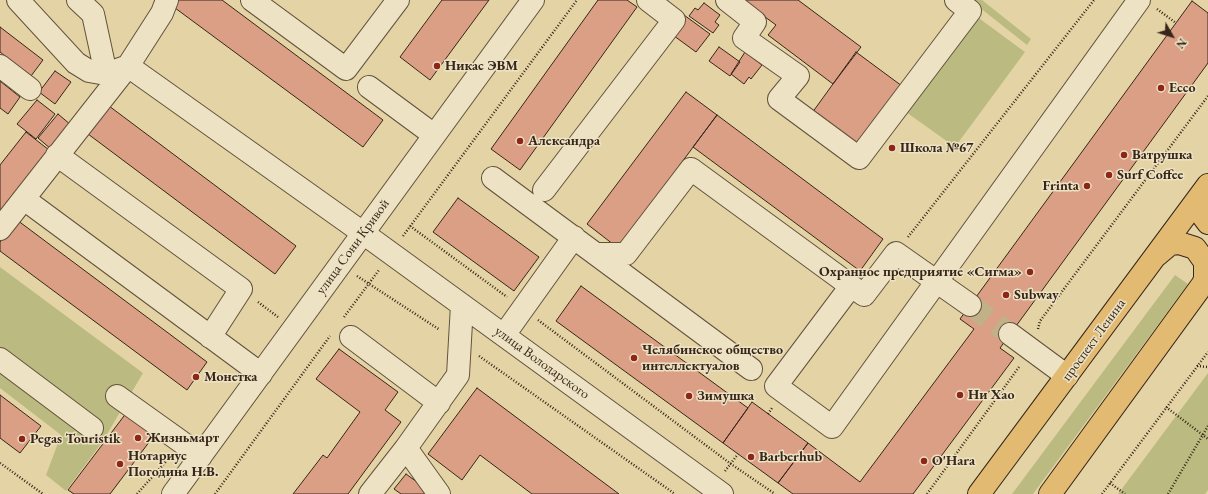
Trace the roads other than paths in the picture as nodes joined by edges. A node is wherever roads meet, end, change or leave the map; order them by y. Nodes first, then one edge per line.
1 (18, 0) edge
2 (78, 0) edge
3 (167, 0) edge
4 (252, 0) edge
5 (398, 0) edge
6 (533, 0) edge
7 (648, 0) edge
8 (727, 0) edge
9 (956, 0) edge
10 (1145, 2) edge
11 (0, 66) edge
12 (128, 66) junction
13 (106, 74) junction
14 (369, 87) dead end
15 (30, 89) dead end
16 (434, 135) junction
17 (57, 155) junction
18 (493, 178) dead end
19 (1207, 186) edge
20 (544, 190) dead end
21 (24, 199) junction
22 (1208, 223) edge
23 (0, 230) edge
24 (363, 233) junction
25 (574, 237) junction
26 (596, 254) junction
27 (1156, 255) junction
28 (936, 281) junction
29 (1205, 282) edge
30 (850, 286) junction
31 (462, 305) junction
32 (970, 305) tunnel mouth
33 (1010, 334) tunnel mouth
34 (504, 335) junction
35 (210, 337) junction
36 (351, 337) dead end
37 (0, 359) edge
38 (751, 369) dead end
39 (260, 374) junction
40 (1067, 376) junction
41 (117, 396) dead end
42 (439, 403) junction
43 (92, 428) dead end
44 (406, 448) junction
45 (201, 456) junction
46 (435, 492) edge
47 (173, 494) edge
48 (370, 494) edge
49 (722, 494) edge
50 (979, 494) edge
51 (1050, 494) edge

1 - 13 street
2 - 13 street
3 - 12 street
4 - 5 street
6 - 16 street, улица Сони Кривой
7 - 20 street
8 - 9 street
10 - 28 street
11 - 15 street
12 - 13 street
12 - 17 street
12 - 24 street, улица Володарского
14 - 16 street
16 - 24 street, улица Сони Кривой
17 - 21 street
17 - 35 street
18 - 25 street
19 - 22 main road
19 - 27 main road, проспект Ленина
21 - 23 street
21 - 35 street
24 - 31 street, улица Володарского
24 - 39 street, улица Сони Кривой
25 - 26 street
25 - 34 street
26 - 30 street
26 - 38 street
27 - 29 main road
27 - 40 main road, проспект Ленина
28 - 30 street
28 - 30 street
28 - 32 street
29 - 51 main road
31 - 34 street, улица Володарского
31 - 42 street
33 - 40 street
34 - 49 street, улица Володарского
35 - 39 street
36 - 42 street
37 - 43 street
39 - 45 street, улица Сони Кривой
40 - 50 main road, проспект Ленина
41 - 45 street
42 - 44 street
44 - 46 street
44 - 48 street
45 - 47 street, улица Сони Кривой

